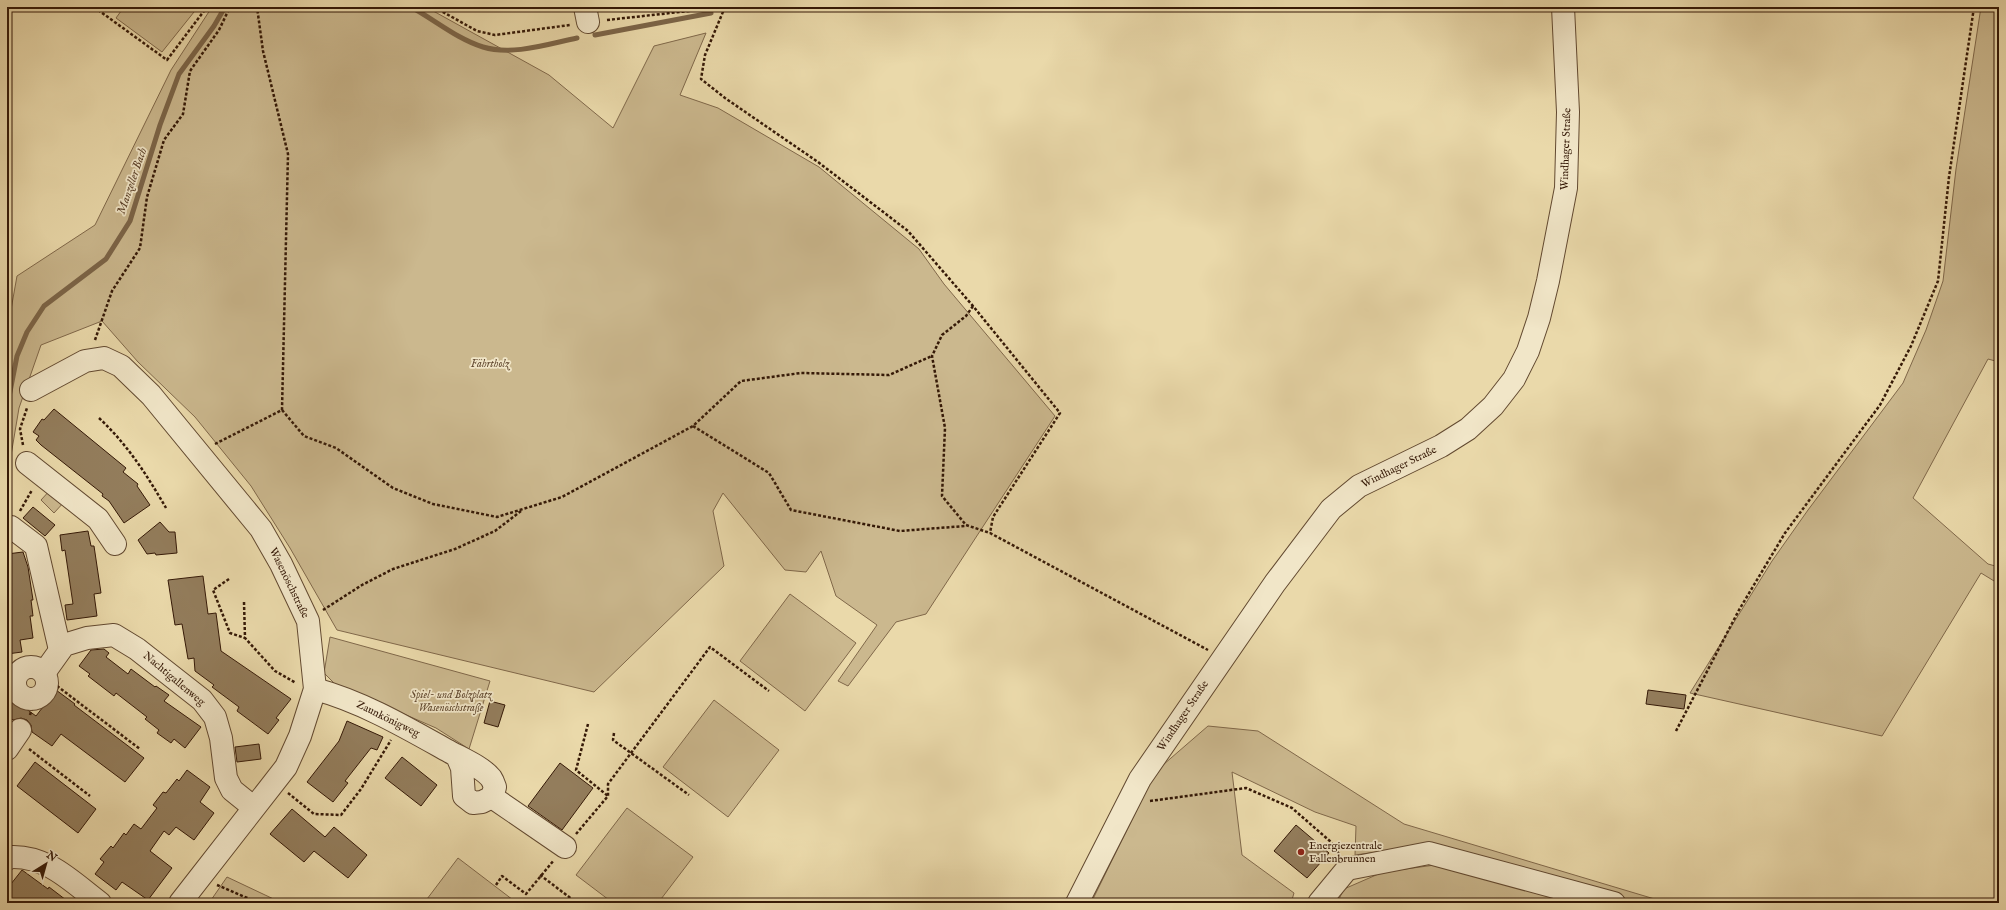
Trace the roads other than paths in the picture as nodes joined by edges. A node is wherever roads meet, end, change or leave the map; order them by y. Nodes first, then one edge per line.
1 (1563, 7) edge
2 (31, 390) dead end
3 (27, 463) dead end
4 (11, 527) dead end
5 (115, 544) dead end
6 (60, 650) junction
7 (12, 671) edge
8 (316, 689) junction
9 (253, 807) junction
10 (565, 847) road end
11 (8, 855) edge
12 (100, 903) edge
13 (180, 903) edge
14 (1078, 903) edge
15 (1320, 903) edge
16 (1614, 903) edge

1 - 14 street, Windhager Straße
2 - 8 street, Wasenöschstraße
3 - 5 street
4 - 6 street
6 - 7 street, Nachtigallenweg
6 - 9 street, Nachtigallenweg
8 - 9 street, Wasenöschstraße
8 - 10 street, Zaunkönigweg
9 - 13 street, Wasenöschstraße
11 - 12 street
15 - 16 street

